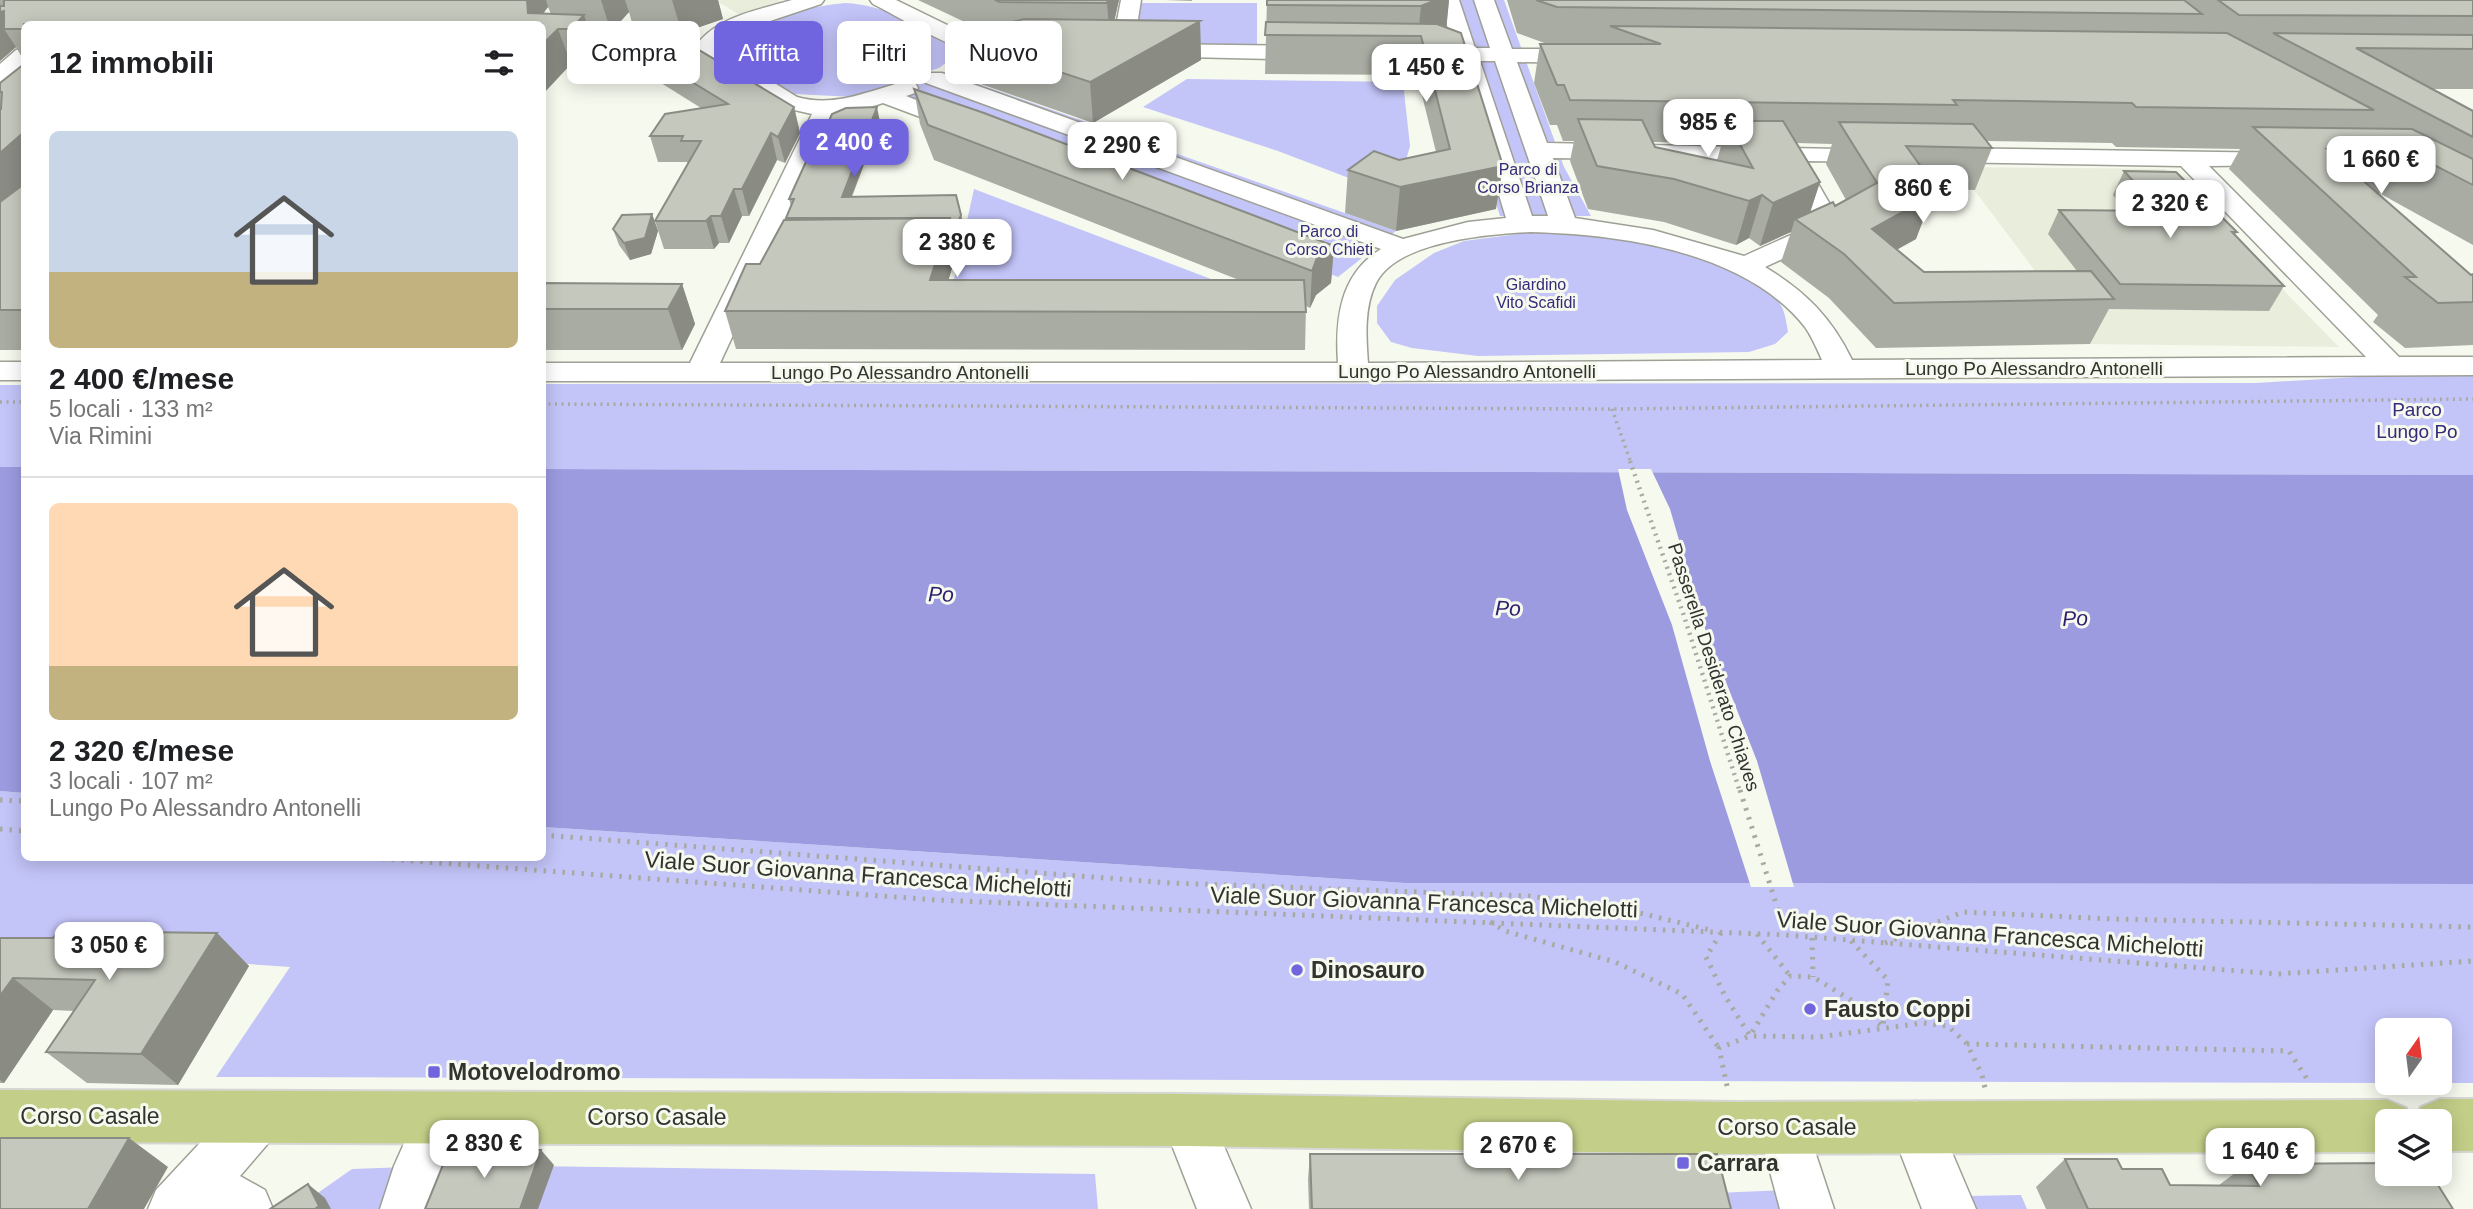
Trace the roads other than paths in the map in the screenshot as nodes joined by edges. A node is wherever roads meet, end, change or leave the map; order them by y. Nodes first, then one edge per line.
1 (880, 0) edge
2 (1131, 0) edge
3 (1449, 0) edge
4 (1485, 0) edge
5 (801, 2) edge
6 (546, 31) edge
7 (945, 32) edge
8 (706, 42) junction
9 (1096, 50) edge
10 (1122, 51) junction
11 (1344, 53) edge
12 (1399, 54) edge
13 (1465, 55) junction
14 (1502, 55) junction
15 (1613, 56) edge
16 (21, 58) edge
17 (945, 73) edge
18 (0, 75) edge
19 (934, 78) junction
20 (886, 96) junction
21 (827, 108) junction
22 (990, 137) edge
23 (1537, 150) junction
24 (1788, 153) junction
25 (2188, 159) junction
26 (2310, 160) edge
27 (1521, 224) junction
28 (1563, 224) junction
29 (761, 246) junction
30 (788, 246) edge
31 (1403, 248) junction
32 (1744, 266) junction
33 (2391, 366) junction
34 (2473, 366) edge
35 (1840, 369) junction
36 (0, 371) edge
37 (21, 371) edge
38 (546, 372) edge
39 (701, 372) junction
40 (1354, 372) junction
41 (0, 1116) edge
42 (259, 1116) junction
43 (441, 1118) junction
44 (1187, 1120) junction
45 (2452, 1125) edge
46 (2473, 1125) edge
47 (1915, 1126) junction
48 (2375, 1126) edge
49 (1759, 1128) junction
50 (187, 1196) edge
51 (246, 1209) edge
52 (407, 1209) edge
53 (1224, 1209) edge
54 (1807, 1209) edge
55 (1949, 1209) edge

1 - 7 street
2 - 10 street
3 - 13 street
4 - 14 street
5 - 8 street
6 - 8 street
8 - 21 street
9 - 10 street
10 - 11 street
12 - 13 street
13 - 14 street
13 - 27 street
14 - 15 street
14 - 23 street
16 - 18 street
17 - 19 street
19 - 20 street
19 - 31 street
20 - 21 street
20 - 22 street
21 - 29 street
23 - 24 street
23 - 28 street
24 - 25 street
24 - 32 street
25 - 26 street
25 - 33 street
27 - 28 street
27 - 31 street
28 - 32 street
29 - 30 street
29 - 39 street
31 - 40 street
32 - 35 street
33 - 34 street, Lungo Po Alessandro Antonelli
33 - 35 street, Lungo Po Alessandro Antonelli
35 - 40 street, Lungo Po Alessandro Antonelli
36 - 37 street
38 - 39 street, Lungo Po Alessandro Antonelli
39 - 40 street, Lungo Po Alessandro Antonelli
41 - 42 main road, Corso Casale
42 - 43 main road, Corso Casale
42 - 50 street
43 - 44 main road, Corso Casale
43 - 52 street
44 - 49 main road, Corso Casale
44 - 53 street
45 - 46 main road
47 - 48 main road, Corso Casale
47 - 49 main road, Corso Casale
47 - 55 street
49 - 54 street
50 - 51 street

